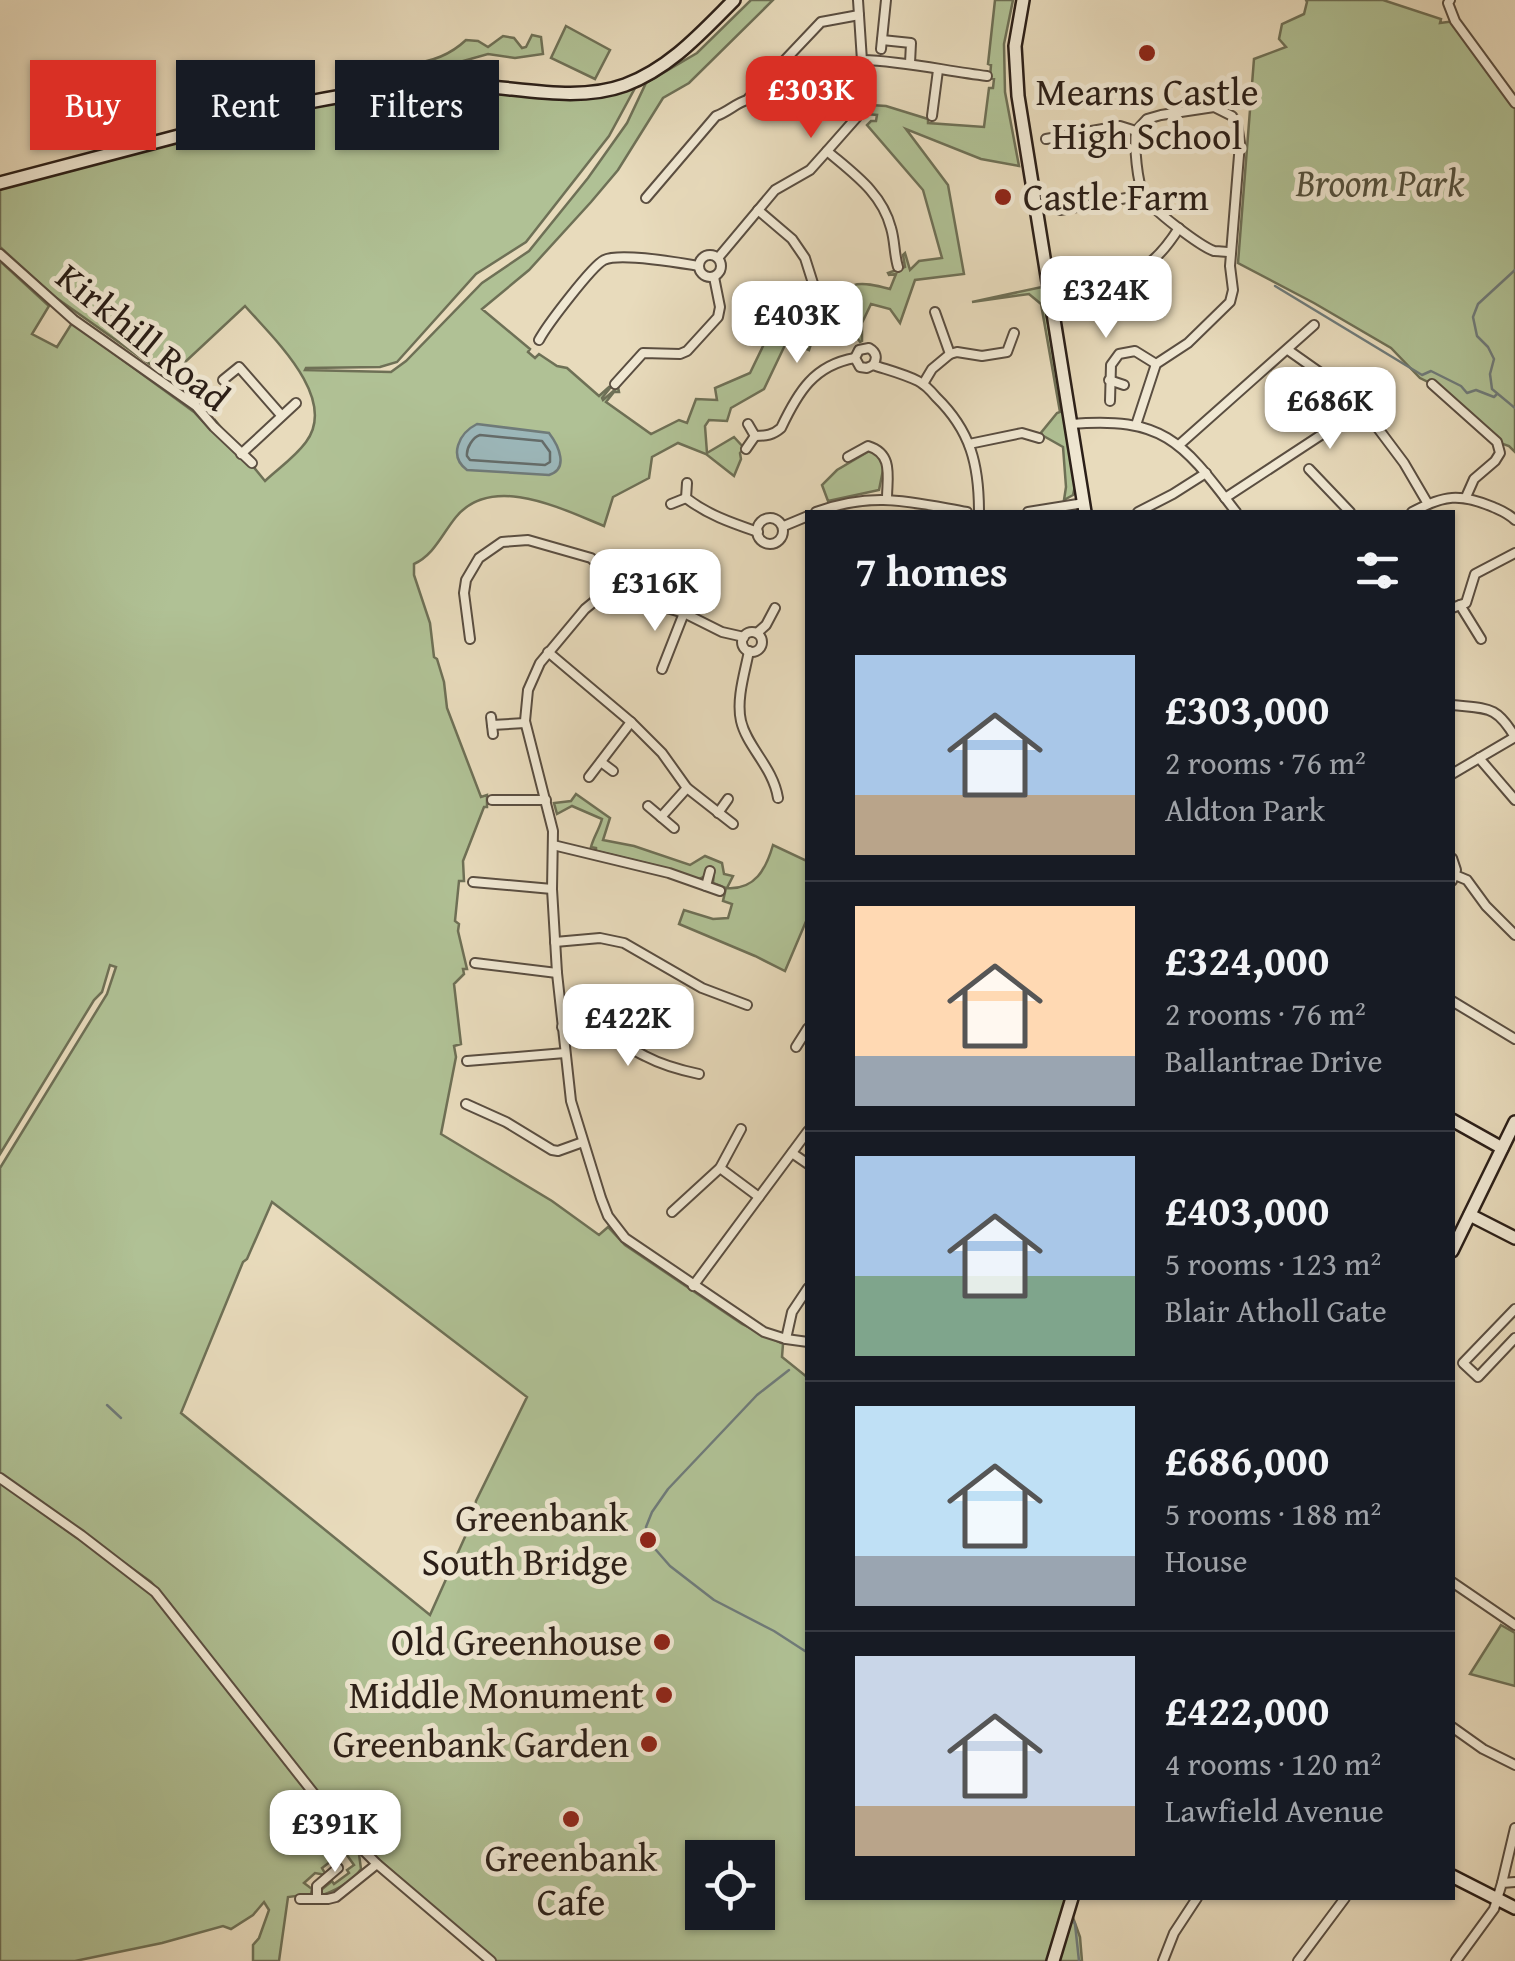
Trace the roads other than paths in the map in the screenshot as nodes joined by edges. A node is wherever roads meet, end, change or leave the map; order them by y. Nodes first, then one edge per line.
1 (734, 0) edge
2 (858, 0) edge
3 (886, 0) edge
4 (1023, 0) edge
5 (1450, 0) edge
6 (859, 15) junction
7 (862, 60) junction
8 (910, 62) junction
9 (938, 70) junction
10 (987, 76) dead end
11 (1515, 103) edge
12 (932, 116) dead end
13 (1136, 132) junction
14 (1046, 139) dead end
15 (827, 151) junction
16 (645, 176) dead end
17 (0, 183) edge
18 (656, 187) junction
19 (1143, 196) junction
20 (646, 198) dead end
21 (1077, 207) junction
22 (758, 210) junction
23 (1060, 210) dead end
24 (1080, 222) dead end
25 (1179, 228) junction
26 (1231, 252) junction
27 (0, 254) edge
28 (718, 258) junction
29 (700, 266) junction
30 (898, 267) dead end
31 (714, 277) junction
32 (1091, 278) junction
33 (1074, 280) dead end
34 (818, 299) dead end
35 (935, 312) dead end
36 (1099, 314) dead end
37 (956, 324) dead end
38 (1314, 325) dead end
39 (942, 329) junction
40 (1014, 333) dead end
41 (540, 340) dead end
42 (1288, 350) junction
43 (1008, 352) junction
44 (950, 354) junction
45 (855, 358) junction
46 (1018, 363) dead end
47 (1156, 364) junction
48 (874, 365) junction
49 (224, 380) dead end
50 (1109, 380) junction
51 (615, 384) dead end
52 (923, 384) junction
53 (1432, 384) dead end
54 (1124, 385) dead end
55 (1382, 395) dead end
56 (1110, 401) dead end
57 (296, 402) dead end
58 (1361, 408) junction
59 (281, 415) junction
60 (1371, 419) dead end
61 (1023, 420) dead end
62 (748, 424) dead end
63 (1071, 424) junction
64 (1136, 425) junction
65 (1022, 433) junction
66 (868, 434) dead end
67 (756, 436) junction
68 (1038, 438) dead end
69 (969, 444) junction
70 (1179, 445) junction
71 (868, 446) junction
72 (746, 449) dead end
73 (241, 454) junction
74 (848, 458) dead end
75 (252, 463) dead end
76 (1309, 469) dead end
77 (1206, 473) junction
78 (1318, 478) junction
79 (687, 483) dead end
80 (1308, 488) dead end
81 (1466, 497) junction
82 (686, 498) junction
83 (1225, 498) junction
84 (887, 499) junction
85 (671, 504) dead end
86 (1428, 504) junction
87 (851, 508) edge
88 (1084, 508) edge
89 (942, 510) edge
90 (979, 510) edge
91 (1058, 510) edge
92 (1142, 510) edge
93 (1234, 510) edge
94 (1348, 510) edge
95 (1416, 510) edge
96 (805, 517) edge
97 (1515, 519) edge
98 (784, 526) junction
99 (758, 532) junction
100 (1515, 553) edge
101 (608, 597) junction
102 (1456, 607) edge
103 (775, 608) dead end
104 (684, 613) junction
105 (482, 619) dead end
106 (468, 621) junction
107 (757, 633) junction
108 (744, 638) junction
109 (470, 639) dead end
110 (1481, 639) dead end
111 (656, 645) dead end
112 (748, 650) junction
113 (669, 651) junction
114 (548, 652) junction
115 (662, 669) dead end
116 (1455, 705) edge
117 (630, 722) junction
118 (525, 723) junction
119 (492, 725) dead end
120 (1515, 737) edge
121 (1479, 758) junction
122 (601, 762) junction
123 (614, 771) dead end
124 (1455, 772) edge
125 (788, 776) dead end
126 (589, 777) dead end
127 (774, 782) junction
128 (502, 788) dead end
129 (687, 788) junction
130 (778, 798) dead end
131 (728, 799) dead end
132 (492, 800) dead end
133 (502, 800) junction
134 (546, 800) junction
135 (1515, 800) edge
136 (648, 806) dead end
137 (718, 812) junction
138 (662, 817) junction
139 (733, 824) dead end
140 (674, 828) dead end
141 (553, 844) junction
142 (710, 871) dead end
143 (1455, 878) edge
144 (480, 886) dead end
145 (706, 886) junction
146 (552, 889) junction
147 (720, 891) dead end
148 (1515, 936) edge
149 (555, 942) junction
150 (475, 964) dead end
151 (557, 973) junction
152 (743, 1000) dead end
153 (1455, 1003) edge
154 (562, 1026) junction
155 (1515, 1039) edge
156 (804, 1040) edge
157 (796, 1047) dead end
158 (482, 1048) dead end
159 (565, 1052) junction
160 (484, 1060) junction
161 (467, 1061) dead end
162 (699, 1074) dead end
163 (477, 1097) dead end
164 (1455, 1122) edge
165 (1515, 1122) edge
166 (741, 1130) dead end
167 (805, 1135) edge
168 (735, 1140) junction
169 (583, 1142) junction
170 (745, 1146) dead end
171 (1502, 1148) junction
172 (792, 1153) junction
173 (805, 1162) edge
174 (720, 1168) junction
175 (759, 1198) junction
176 (679, 1210) dead end
177 (1470, 1215) junction
178 (1515, 1238) edge
179 (1455, 1245) edge
180 (798, 1282) dead end
181 (694, 1286) junction
182 (805, 1286) edge
183 (805, 1292) edge
184 (1515, 1309) edge
185 (1506, 1318) junction
186 (1515, 1328) edge
187 (1515, 1338) edge
188 (786, 1339) junction
189 (805, 1342) edge
190 (0, 1478) edge
191 (1455, 1584) edge
192 (1515, 1625) edge
193 (1455, 1730) edge
194 (1515, 1764) edge
195 (1515, 1828) edge
196 (378, 1864) junction
197 (338, 1868) dead end
198 (1455, 1878) edge
199 (1515, 1882) edge
200 (1502, 1883) junction
201 (300, 1898) dead end
202 (317, 1899) junction
203 (1071, 1900) edge
204 (1195, 1900) edge
205 (1344, 1900) edge
206 (1496, 1900) junction
207 (1515, 1908) edge
208 (491, 1961) edge
209 (1053, 1961) edge
210 (1162, 1961) edge
211 (1298, 1961) edge
212 (1456, 1961) edge

1 - 17 street
2 - 6 street
3 - 8 street
4 - 63 street
5 - 11 street
6 - 7 street
6 - 18 street
7 - 8 street
7 - 15 street
8 - 9 street
9 - 10 street
9 - 12 street
13 - 14 street
13 - 19 street
13 - 26 street
15 - 22 street
15 - 30 street
16 - 18 street
18 - 20 street
19 - 21 street
19 - 25 street
21 - 23 street
21 - 24 street
22 - 28 street
22 - 34 street
25 - 26 street
25 - 32 street
26 - 47 street
27 - 73 street, Kirkhill Road
28 - 29 street
28 - 31 street
29 - 31 street
29 - 41 street
31 - 51 street
32 - 33 street
32 - 36 street
35 - 39 street
37 - 39 street
38 - 42 street
39 - 44 street
40 - 43 street
42 - 58 street
42 - 70 street
43 - 44 street
43 - 46 street
44 - 52 street
45 - 48 street
45 - 48 street
45 - 67 street
47 - 50 street
47 - 64 street
48 - 52 street
49 - 59 street
50 - 54 street
50 - 56 street
52 - 69 street
53 - 81 street
55 - 58 street
57 - 59 street
58 - 83 street
59 - 73 street
60 - 86 street
61 - 65 street
62 - 67 street
63 - 64 street
63 - 88 street
64 - 70 street
65 - 68 street
65 - 69 street
66 - 71 street
67 - 72 street
69 - 90 street
70 - 77 street
71 - 74 street
71 - 84 street
73 - 75 street, Kirkhill Road
76 - 78 street
77 - 83 street
77 - 92 street
78 - 80 street
78 - 94 street
79 - 82 street
81 - 86 street
81 - 97 street
82 - 85 street
82 - 99 street
83 - 93 street
84 - 87 street
84 - 89 street
86 - 95 street
88 - 91 street
96 - 98 street
98 - 99 street
98 - 99 street
100 - 102 street
101 - 104 street
101 - 106 street
101 - 114 street
102 - 110 street
103 - 107 street
104 - 108 street
104 - 113 street
105 - 106 street
106 - 109 street
107 - 108 street
107 - 112 street
108 - 112 street
111 - 113 street
112 - 127 street
113 - 115 street
114 - 117 street
114 - 118 street
116 - 120 street
117 - 122 street
117 - 129 street
118 - 119 street
118 - 134 street
120 - 121 street
121 - 124 street
121 - 135 street
122 - 123 street
122 - 126 street
125 - 127 street
127 - 130 street
128 - 133 street
129 - 137 street
129 - 138 street
131 - 137 street
132 - 133 street
133 - 134 street
134 - 141 street
136 - 138 street
137 - 139 street
138 - 140 street
141 - 145 street
141 - 146 street
142 - 145 street
143 - 148 street
144 - 146 street
145 - 147 street
146 - 149 street
149 - 151 street
149 - 152 street
150 - 151 street
151 - 154 street
153 - 155 street
154 - 159 street
154 - 162 street
156 - 157 street
158 - 160 street
159 - 160 street
159 - 169 street
160 - 161 street
163 - 169 street
164 - 171 street
165 - 171 street
166 - 168 street
167 - 172 street
168 - 170 street
168 - 174 street
169 - 181 street
171 - 177 street
172 - 173 street
172 - 175 street
174 - 175 street
174 - 176 street
175 - 181 street
177 - 178 street
177 - 179 street
180 - 182 street
181 - 188 street
183 - 188 street
184 - 185 street
185 - 186 street
185 - 187 street
188 - 189 street
190 - 196 street
191 - 192 street
193 - 194 street
195 - 200 street
196 - 202 street
196 - 208 street
197 - 202 street
198 - 206 street
199 - 200 street
200 - 206 street
201 - 202 street
203 - 209 street
204 - 210 street
205 - 211 street
206 - 207 street
206 - 212 street

